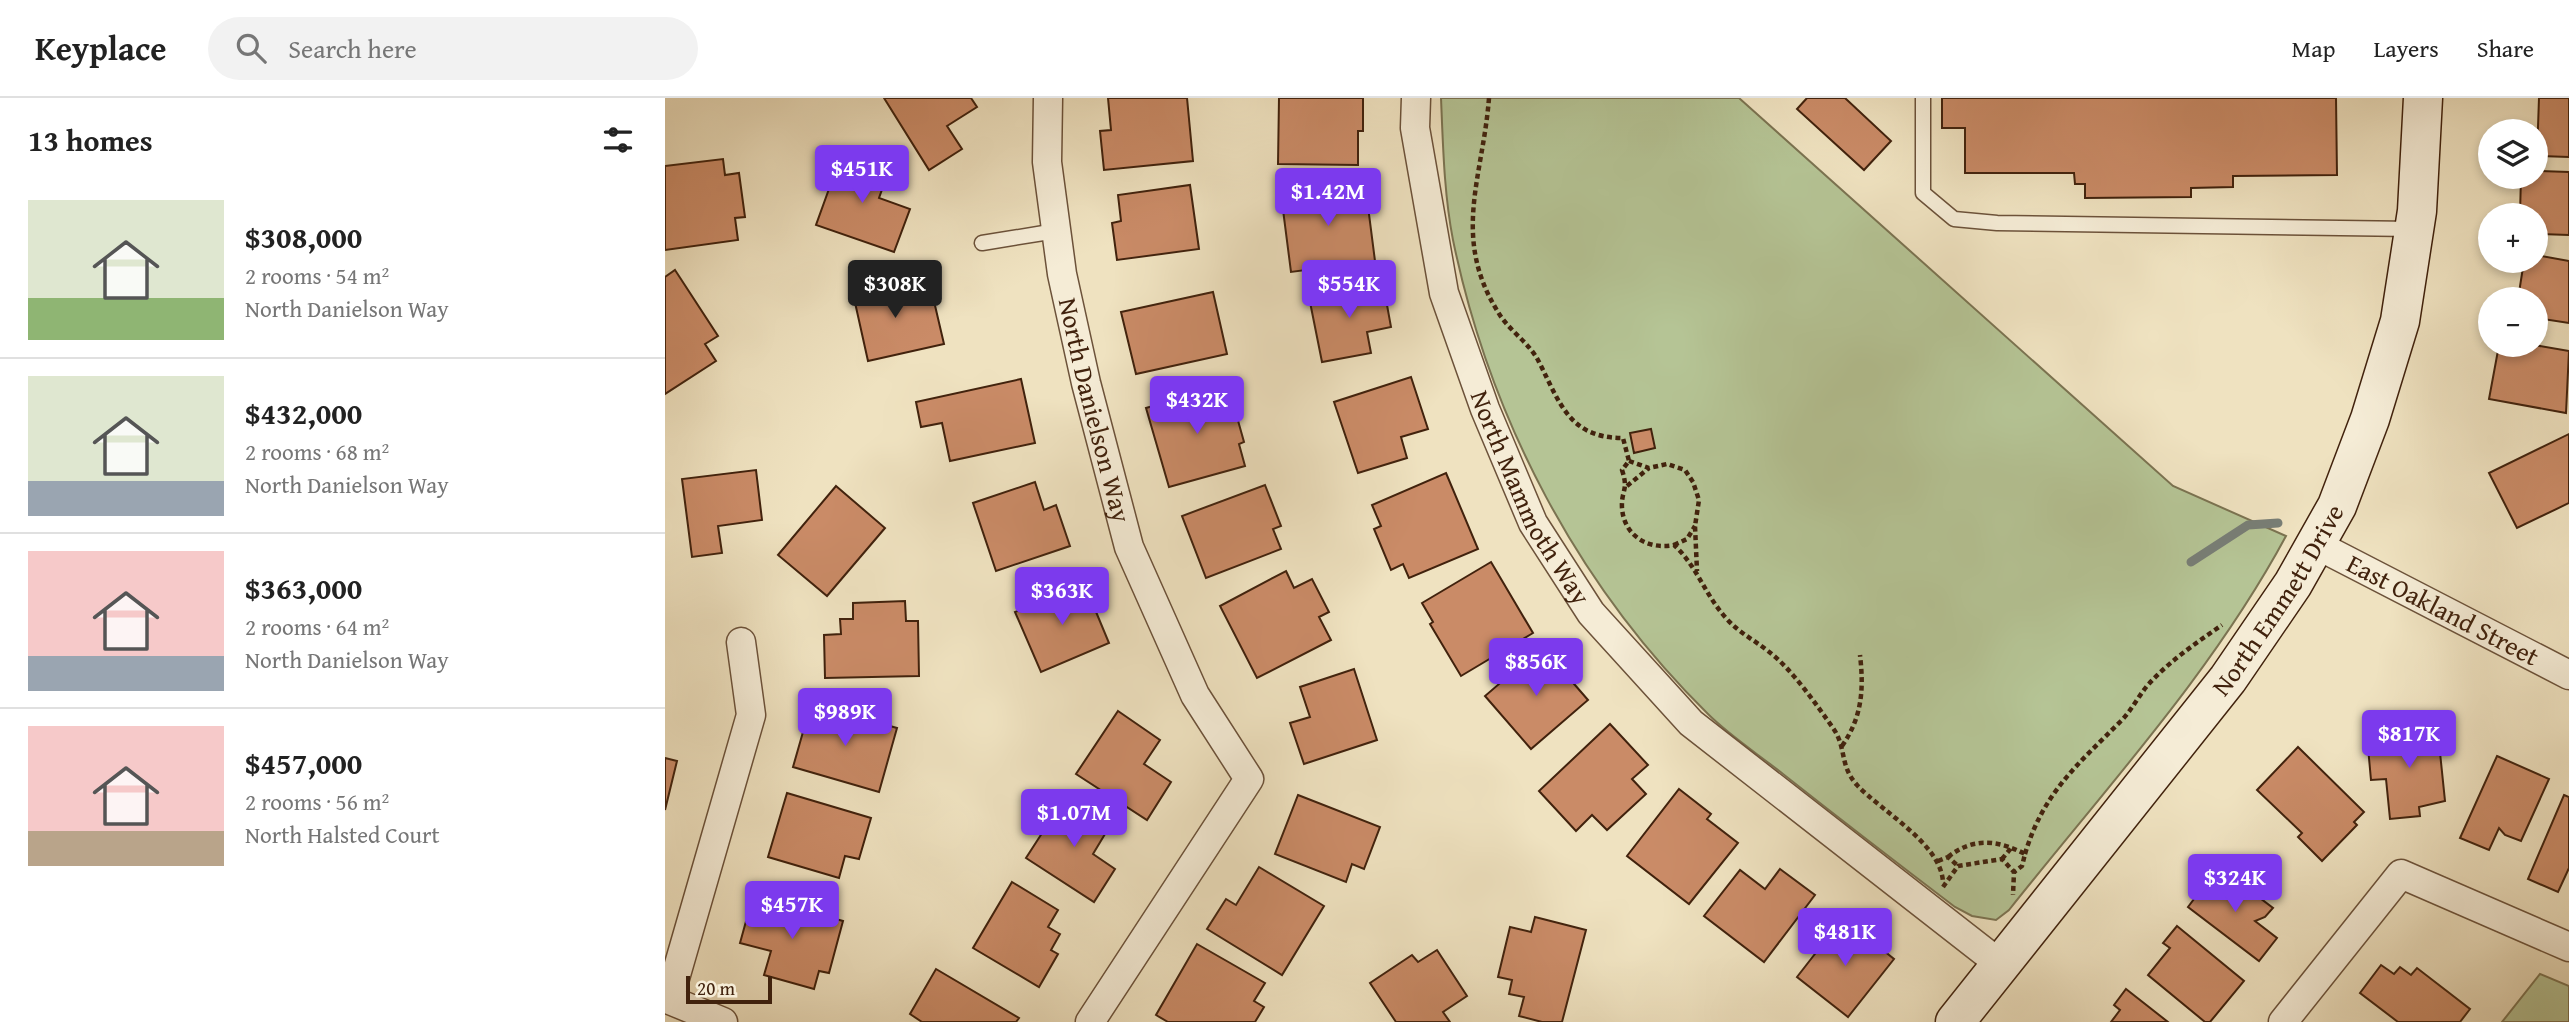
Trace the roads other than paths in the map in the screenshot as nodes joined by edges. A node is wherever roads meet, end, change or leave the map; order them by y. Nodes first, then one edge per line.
1 (1048, 98) edge
2 (1416, 98) edge
3 (1923, 98) edge
4 (2423, 98) edge
5 (2414, 229) junction
6 (1056, 232) junction
7 (982, 243) dead end
8 (2315, 544) junction
9 (741, 642) dead end
10 (2569, 676) edge
11 (2569, 947) edge
12 (2000, 964) junction
13 (667, 998) edge
14 (723, 1022) edge
15 (1090, 1022) edge
16 (1955, 1022) edge
17 (2283, 1022) edge

1 - 6 street, North Danielson Way
2 - 12 street, North Mammoth Way
3 - 5 lane
4 - 5 street, North Emmett Drive
5 - 8 street, North Emmett Drive
6 - 7 lane
6 - 15 street, North Danielson Way
8 - 10 street, East Oakland Street
8 - 12 street, North Emmett Drive
9 - 13 street
11 - 17 street
12 - 16 street, North Emmett Drive
13 - 14 street

